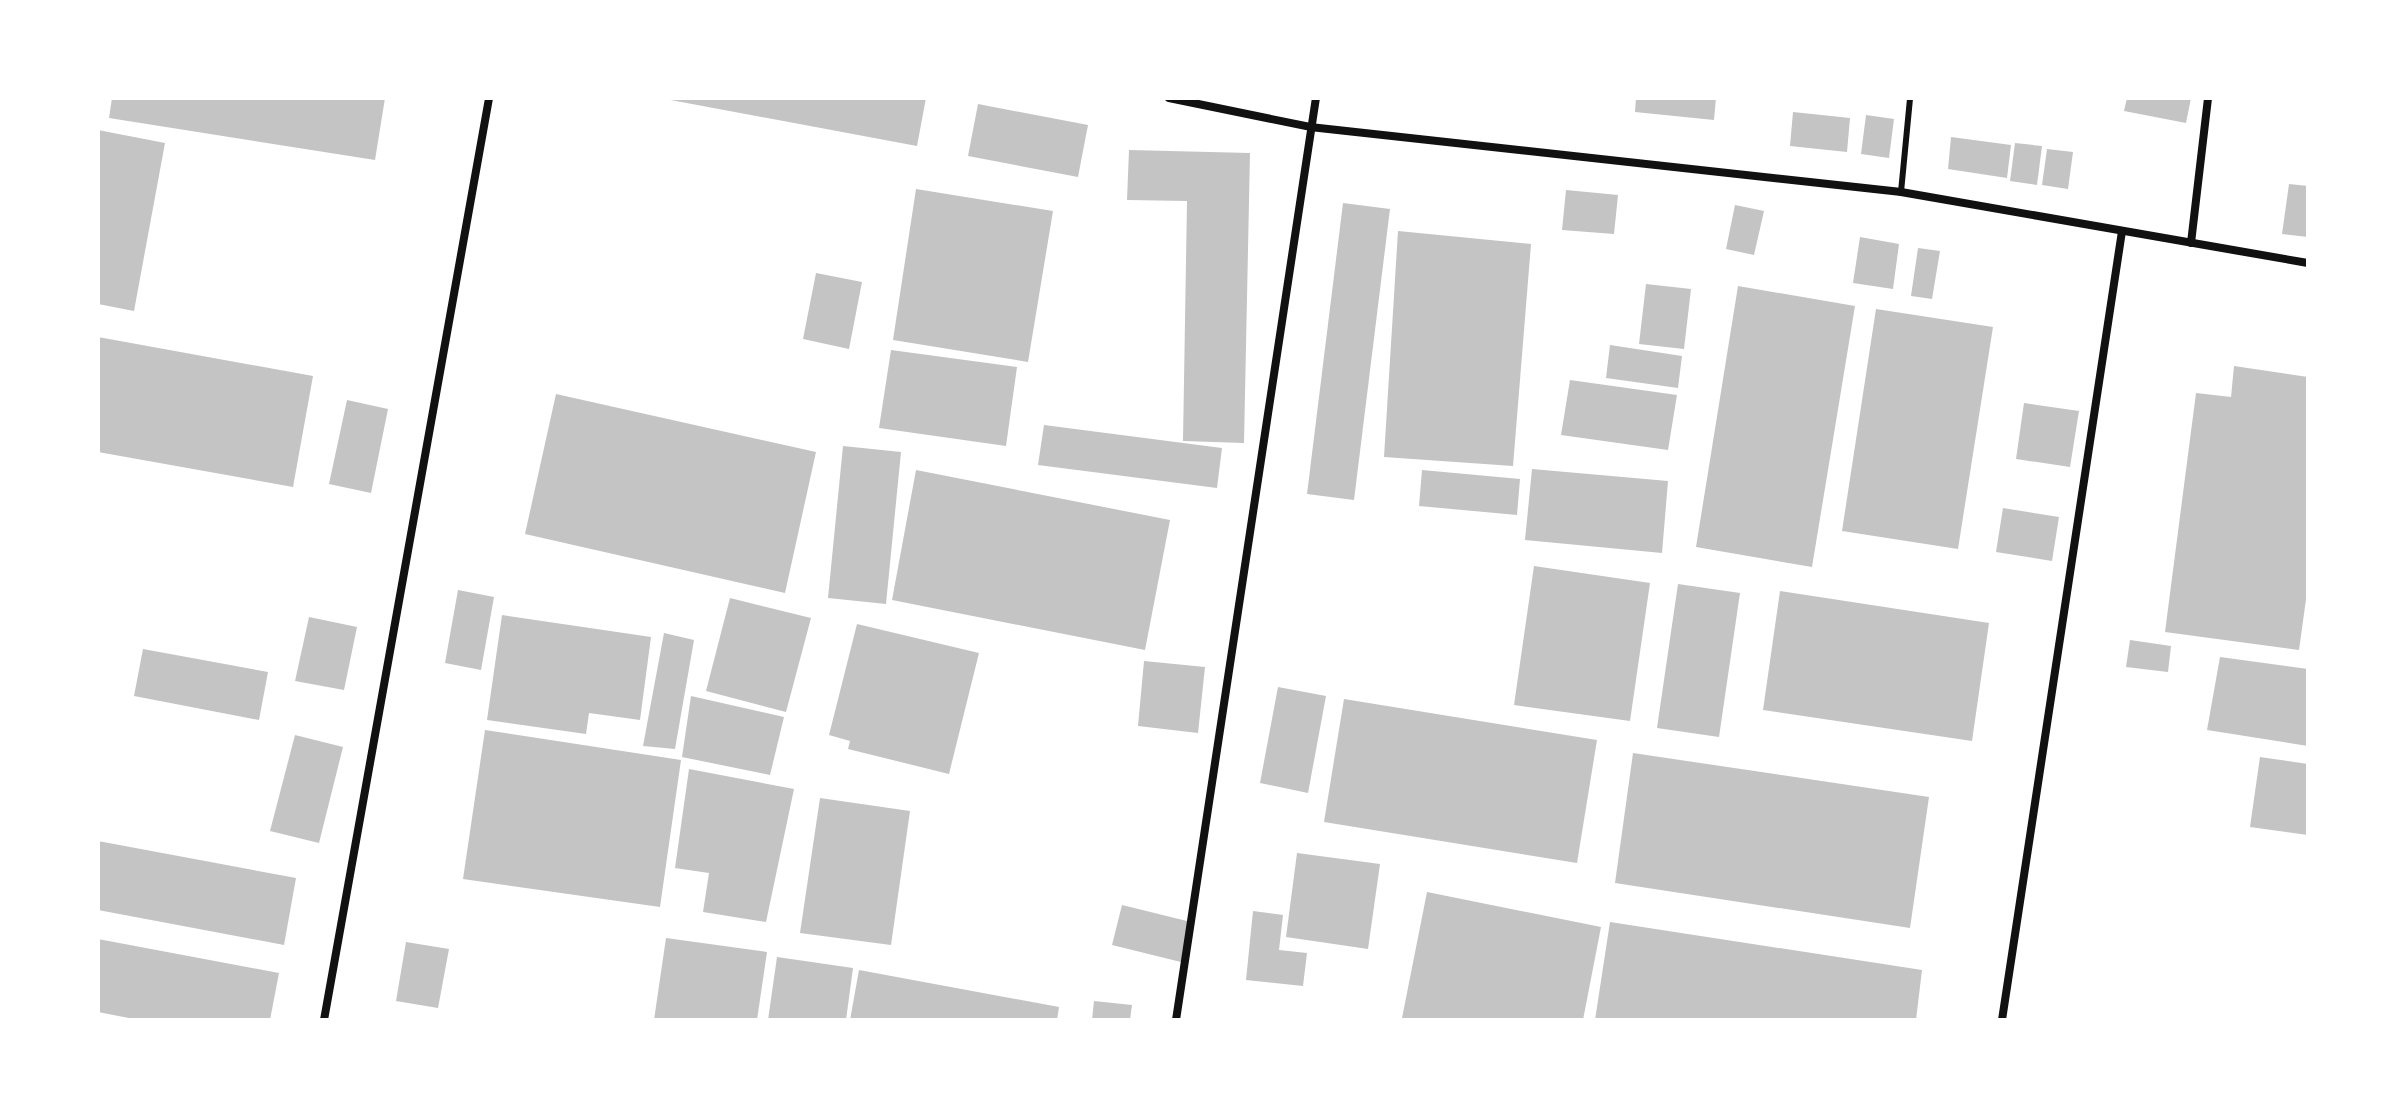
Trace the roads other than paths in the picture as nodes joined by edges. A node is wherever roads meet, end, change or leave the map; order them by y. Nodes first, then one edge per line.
1 (489, 98) edge
2 (1169, 98) edge
3 (1316, 98) edge
4 (1910, 98) edge
5 (2208, 98) edge
6 (1310, 127) junction
7 (1901, 192) junction
8 (2122, 231) junction
9 (2191, 243) junction
10 (2308, 263) edge
11 (324, 1020) edge
12 (1176, 1020) edge
13 (2002, 1020) edge

1 - 11 street
2 - 6 street
3 - 6 street
4 - 7 lane
5 - 9 street
6 - 7 street
6 - 12 street
7 - 8 street
8 - 9 street
8 - 13 street
9 - 10 street

